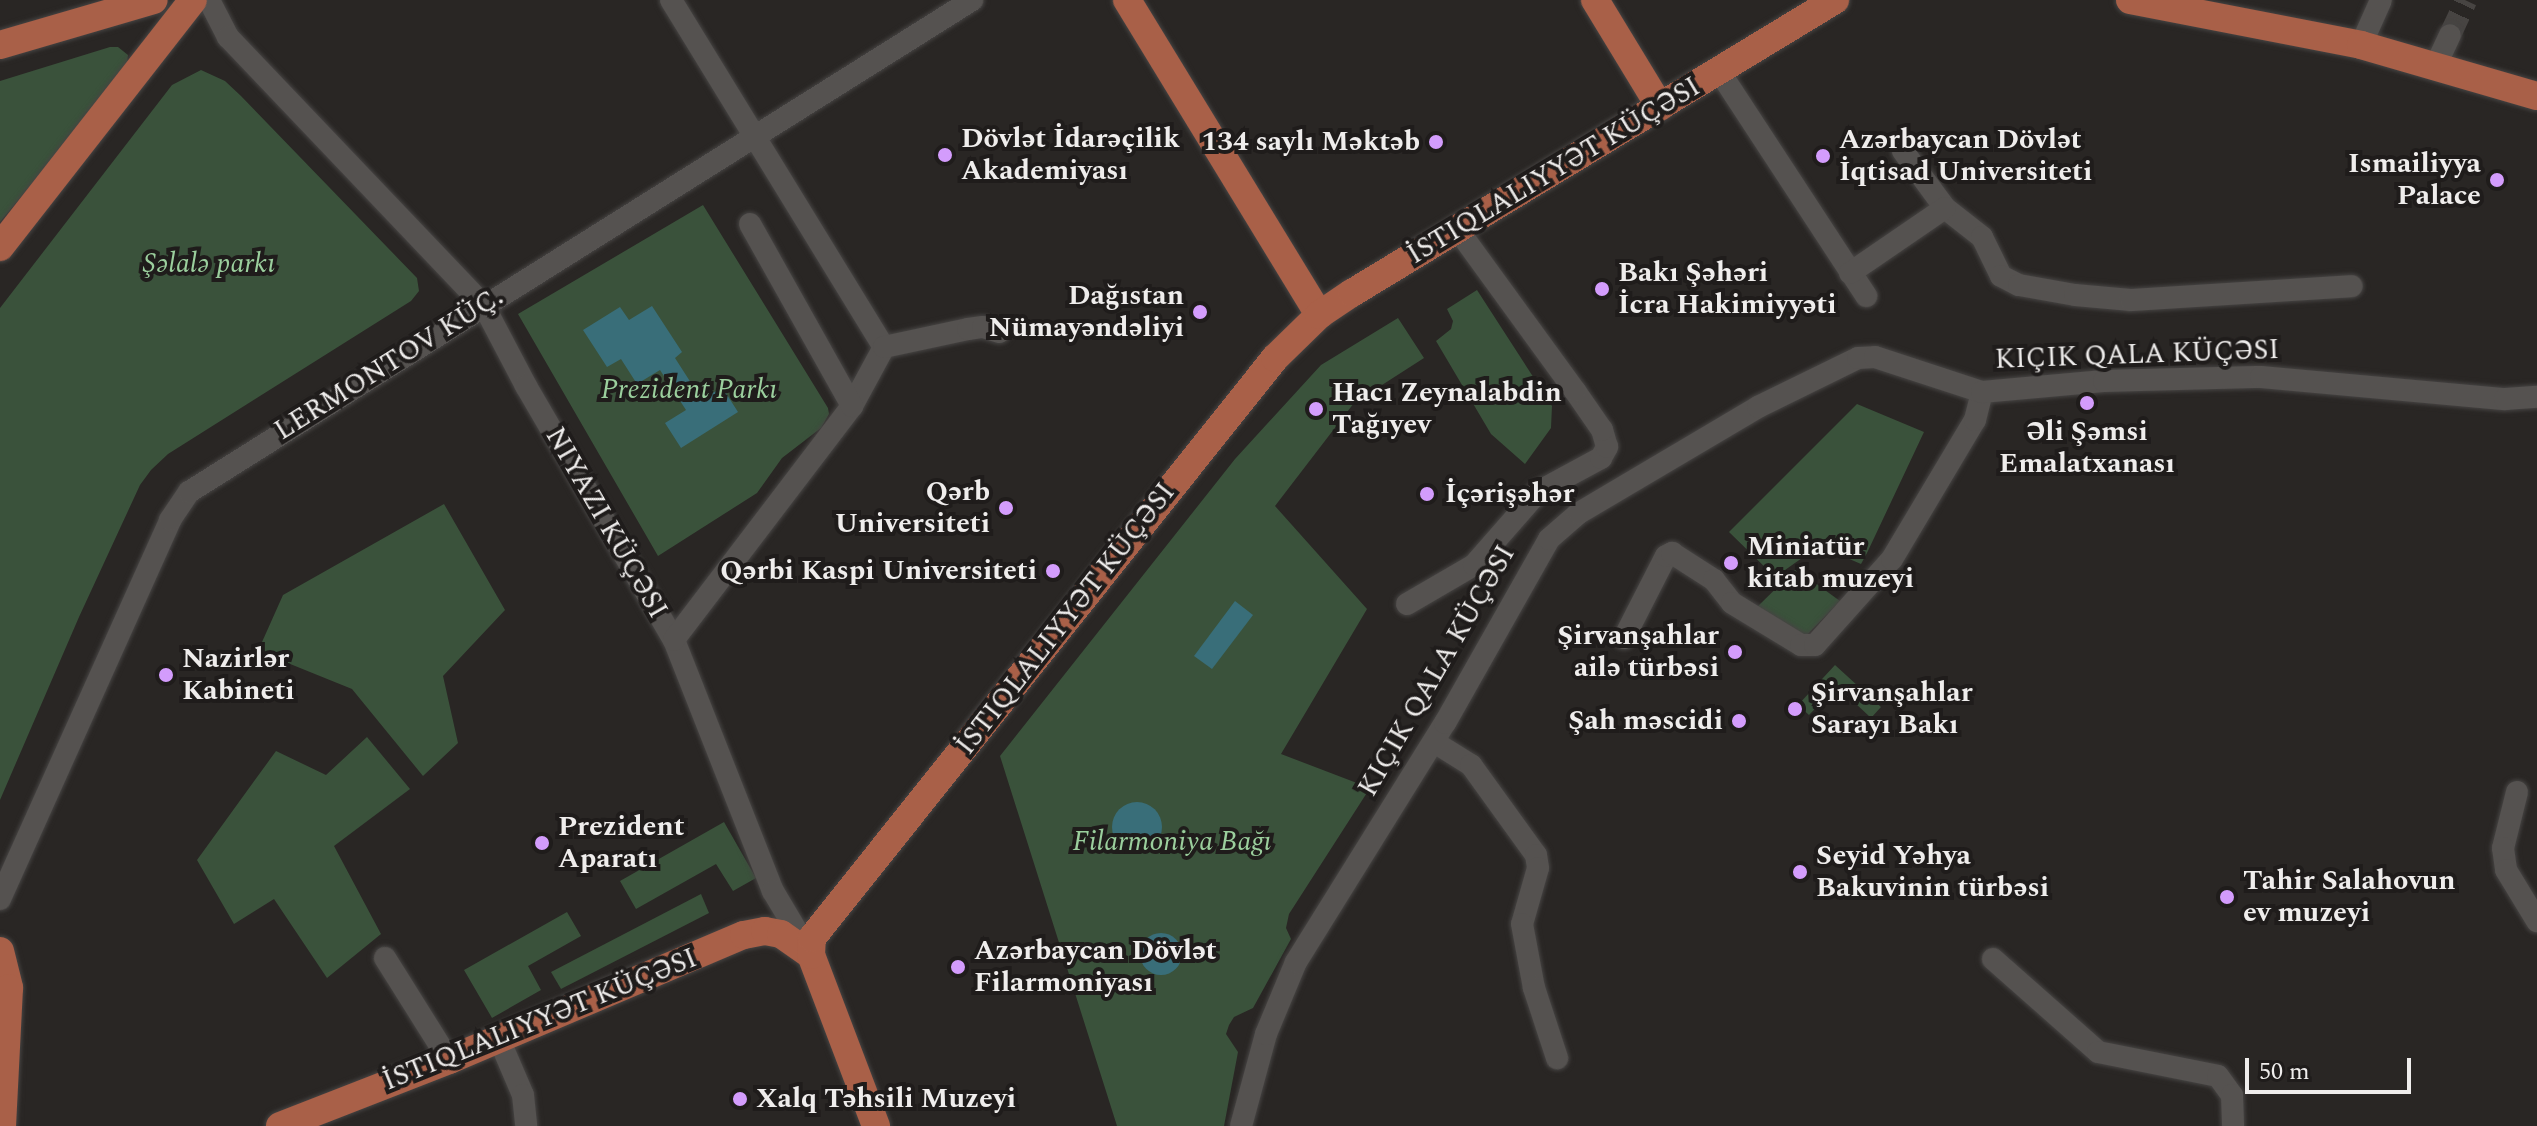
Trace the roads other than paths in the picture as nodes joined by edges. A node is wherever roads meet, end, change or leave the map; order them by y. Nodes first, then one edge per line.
1 (154, 0) edge
2 (193, 0) edge
3 (209, 0) edge
4 (671, 0) edge
5 (972, 0) edge
6 (1127, 0) edge
7 (1595, 0) edge
8 (2381, 0) edge
9 (1833, 1) edge
10 (2143, 1) edge
11 (2450, 35) tunnel mouth
12 (0, 45) edge
13 (2361, 45) junction
14 (2435, 67) junction
15 (1719, 71) junction
16 (2537, 96) edge
17 (1660, 107) junction
18 (753, 136) junction
19 (1903, 151) dead end
20 (1945, 208) junction
21 (750, 224) dead end
22 (1458, 230) junction
23 (0, 247) edge
24 (1850, 273) junction
25 (2352, 286) dead end
26 (1866, 296) dead end
27 (484, 306) junction
28 (1319, 315) junction
29 (999, 332) dead end
30 (884, 347) junction
31 (1982, 392) junction
32 (2537, 397) edge
33 (852, 406) junction
34 (1407, 604) dead end
35 (1624, 638) dead end
36 (674, 640) junction
37 (1434, 742) junction
38 (2517, 792) dead end
39 (773, 891) junction
40 (0, 899) edge
41 (2537, 921) edge
42 (744, 935) junction
43 (0, 951) edge
44 (811, 955) junction
45 (385, 958) dead end
46 (1993, 959) dead end
47 (499, 1039) junction
48 (1557, 1058) dead end
49 (449, 1060) junction
50 (2, 1126) edge
51 (280, 1126) edge
52 (526, 1126) edge
53 (876, 1126) edge
54 (1241, 1126) edge
55 (2233, 1126) edge

1 - 12 main road
2 - 23 main road
3 - 27 street, NIYAZI KÜÇƏSI
4 - 18 street
5 - 18 street, LERMONTOV KÜÇ.
6 - 28 main road
7 - 17 main road
8 - 13 street
9 - 15 main road, İSTIQLALIYYƏT KÜÇƏSI
10 - 13 main road
11 - 14 street
13 - 14 main road
14 - 16 main road
15 - 17 main road, İSTIQLALIYYƏT KÜÇƏSI
15 - 24 street
17 - 22 main road, İSTIQLALIYYƏT KÜÇƏSI
18 - 27 street, LERMONTOV KÜÇ.
18 - 30 street
19 - 20 street
20 - 24 street
20 - 25 street
21 - 33 street
22 - 28 main road, İSTIQLALIYYƏT KÜÇƏSI
22 - 34 street
24 - 26 street
27 - 36 street, NIYAZI KÜÇƏSI
27 - 40 street, LERMONTOV KÜÇ.
28 - 44 main road, İSTIQLALIYYƏT KÜÇƏSI
29 - 30 street
30 - 33 street
31 - 32 street, KIÇIK QALA KÜÇƏSI
31 - 35 street
31 - 37 street, KIÇIK QALA KÜÇƏSI
33 - 36 street
36 - 39 street, NIYAZI KÜÇƏSI
37 - 48 street
37 - 54 street, KIÇIK QALA KÜÇƏSI
38 - 41 street
39 - 42 street
39 - 44 street, NIYAZI KÜÇƏSI
42 - 44 main road, İSTIQLALIYYƏT KÜÇƏSI
42 - 47 main road, İSTIQLALIYYƏT KÜÇƏSI
43 - 50 main road
44 - 53 main road, NIYAZI KÜÇƏSI
45 - 49 street
46 - 55 street
47 - 49 main road, İSTIQLALIYYƏT KÜÇƏSI
47 - 52 street
49 - 51 main road, İSTIQLALIYYƏT KÜÇƏSI

